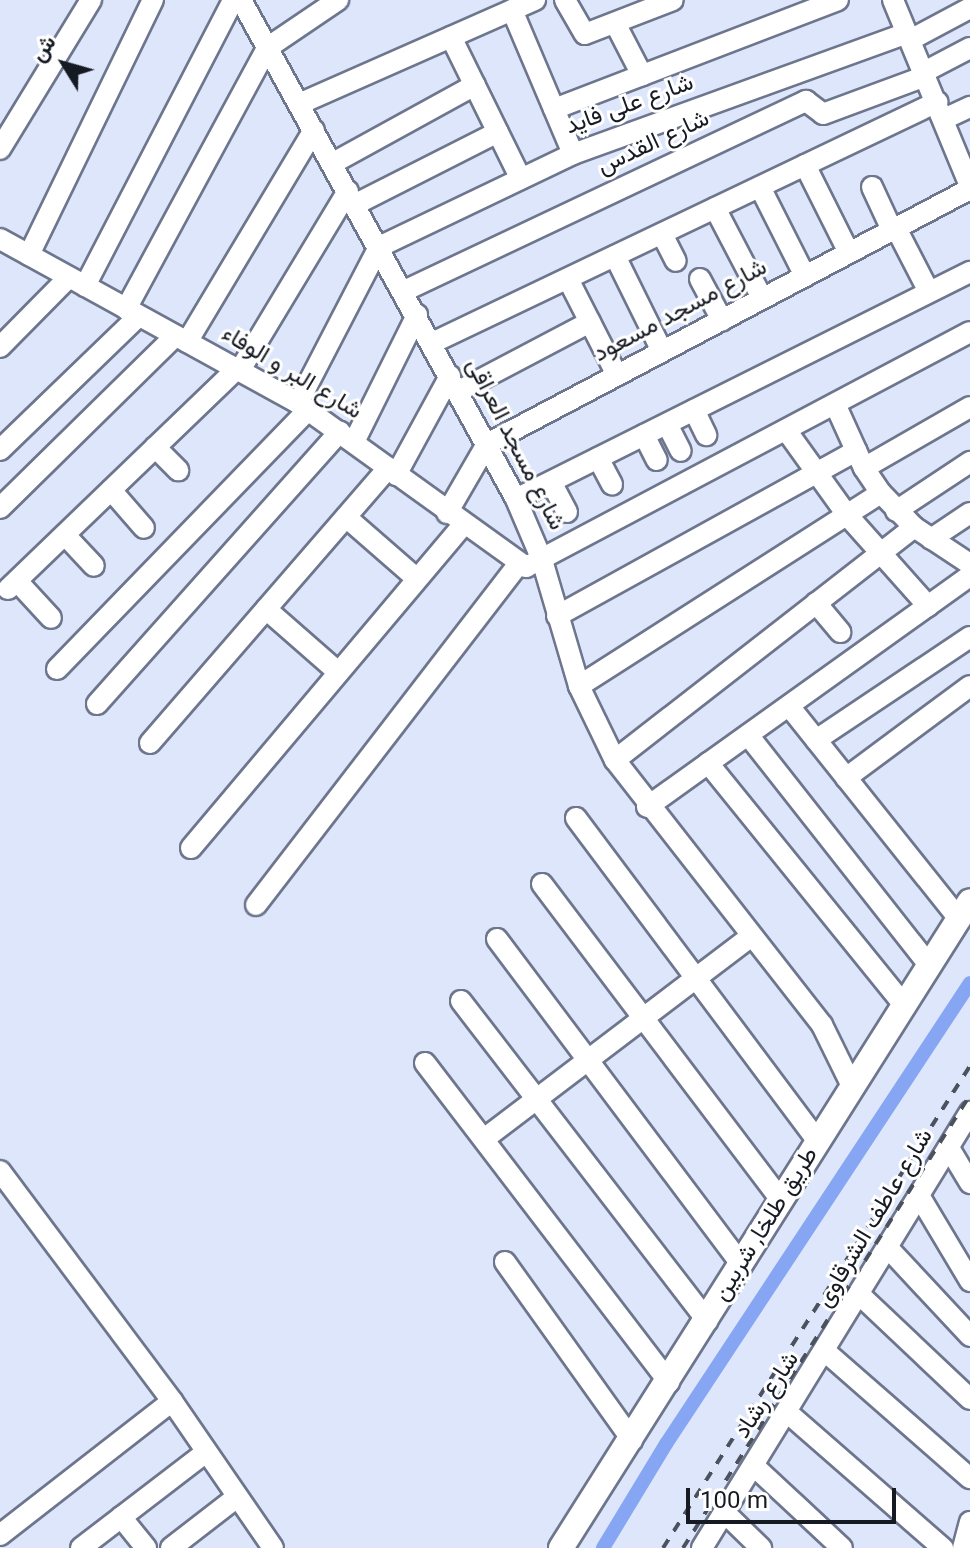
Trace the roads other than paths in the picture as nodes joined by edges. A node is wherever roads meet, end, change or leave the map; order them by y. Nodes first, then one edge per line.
1 (91, 0) edge
2 (153, 0) edge
3 (338, 0) edge
4 (535, 0) edge
5 (565, 0) edge
6 (673, 0) edge
7 (838, 0) edge
8 (893, 0) edge
9 (243, 2) edge
10 (970, 8) edge
11 (512, 10) junction
12 (615, 23) junction
13 (909, 36) junction
14 (451, 37) junction
15 (267, 48) junction
16 (970, 48) edge
17 (925, 74) junction
18 (642, 75) junction
19 (475, 85) junction
20 (299, 104) junction
21 (970, 107) edge
22 (554, 109) junction
23 (940, 111) junction
24 (314, 130) junction
25 (498, 132) junction
26 (963, 145) edge
27 (0, 149) edge
28 (573, 154) junction
29 (333, 163) junction
30 (805, 165) junction
31 (521, 179) junction
32 (969, 179) edge
33 (760, 187) junction
34 (872, 187) dead end
35 (352, 198) junction
36 (715, 208) junction
37 (894, 229) junction
38 (662, 234) junction
39 (15, 247) edge
40 (379, 247) junction
41 (849, 253) junction
42 (615, 256) junction
43 (676, 261) dead end
44 (0, 263) edge
45 (970, 272) edge
46 (805, 276) junction
47 (568, 279) junction
48 (700, 279) dead end
49 (77, 281) junction
50 (404, 291) junction
51 (929, 292) junction
52 (762, 298) junction
53 (133, 312) junction
54 (417, 315) junction
55 (722, 320) junction
56 (590, 322) junction
57 (970, 332) edge
58 (181, 339) junction
59 (432, 343) junction
60 (0, 347) edge
61 (662, 351) junction
62 (239, 370) junction
63 (617, 375) junction
64 (454, 384) junction
65 (835, 404) junction
66 (303, 406) junction
67 (970, 407) edge
68 (694, 410) junction
69 (667, 424) junction
70 (786, 430) junction
71 (644, 435) junction
72 (706, 435) dead end
73 (347, 437) junction
74 (487, 444) junction
75 (155, 447) junction
76 (0, 450) edge
77 (681, 451) dead end
78 (598, 458) junction
79 (657, 460) dead end
80 (860, 460) junction
81 (970, 462) edge
82 (178, 470) dead end
83 (392, 472) junction
84 (815, 474) junction
85 (551, 482) junction
86 (612, 484) dead end
87 (111, 490) junction
88 (881, 493) junction
89 (516, 499) junction
90 (0, 508) edge
91 (896, 511) junction
92 (567, 512) dead end
93 (970, 513) edge
94 (847, 515) junction
95 (346, 517) junction
96 (455, 519) junction
97 (144, 528) dead end
98 (922, 533) junction
99 (65, 535) junction
100 (879, 554) junction
101 (542, 560) junction
102 (970, 564) edge
103 (518, 565) junction
104 (94, 566) dead end
105 (970, 576) edge
106 (417, 579) junction
107 (816, 603) junction
108 (928, 606) junction
109 (266, 609) junction
110 (557, 616) junction
111 (51, 618) dead end
112 (840, 632) dead end
113 (970, 637) edge
114 (57, 669) dead end
115 (338, 672) junction
116 (579, 686) junction
117 (970, 686) edge
118 (97, 704) dead end
119 (789, 706) junction
120 (748, 735) junction
121 (816, 740) junction
122 (150, 743) dead end
123 (615, 760) junction
124 (708, 763) junction
125 (846, 778) junction
126 (647, 807) junction
127 (576, 818) dead end
128 (191, 848) dead end
129 (542, 884) dead end
130 (256, 905) dead end
131 (964, 909) edge
132 (751, 936) junction
133 (497, 939) dead end
134 (928, 964) junction
135 (696, 978) junction
136 (461, 1001) dead end
137 (903, 1004) junction
138 (643, 1019) junction
139 (822, 1025) junction
140 (588, 1060) junction
141 (868, 1060) junction
142 (425, 1063) dead end
143 (852, 1086) junction
144 (537, 1099) junction
145 (967, 1121) edge
146 (484, 1139) junction
147 (818, 1142) junction
148 (949, 1148) junction
149 (0, 1171) edge
150 (970, 1183) edge
151 (920, 1197) junction
152 (782, 1201) junction
153 (889, 1249) junction
154 (963, 1250) edge
155 (505, 1262) dead end
156 (742, 1265) junction
157 (970, 1281) edge
158 (861, 1296) junction
159 (707, 1321) junction
160 (970, 1336) edge
161 (827, 1353) junction
162 (669, 1382) junction
163 (970, 1399) edge
164 (172, 1401) junction
165 (788, 1413) junction
166 (632, 1440) junction
167 (206, 1452) junction
168 (754, 1466) junction
169 (970, 1478) edge
170 (237, 1497) junction
171 (724, 1512) junction
172 (121, 1517) junction
173 (970, 1522) edge
174 (0, 1537) edge
175 (265, 1546) edge
176 (6, 1548) edge
177 (81, 1548) edge
178 (146, 1548) edge
179 (171, 1548) edge
180 (561, 1548) edge
181 (702, 1548) edge
182 (761, 1548) edge
183 (842, 1548) edge
184 (943, 1548) edge
185 (963, 1548) edge

1 - 27 street
2 - 39 street
3 - 15 street
4 - 11 street
5 - 12 street
6 - 12 street
7 - 18 street
8 - 13 street
9 - 15 street, شارع مسجد العراقى
9 - 49 street
10 - 13 street, شارع على فايد
11 - 14 street
11 - 22 street
12 - 18 street
13 - 17 street
13 - 28 street, شارع على فايد
14 - 19 street
14 - 20 street
15 - 20 street, شارع مسجد العراقى
15 - 53 street
16 - 17 street
17 - 23 street
17 - 50 street, شارع القدس
18 - 22 street
19 - 25 street
19 - 29 street
20 - 24 street, شارع مسجد العراقى
21 - 23 street
22 - 28 street
23 - 26 street
23 - 30 street
24 - 29 street, شارع مسجد العراقى
24 - 58 street
25 - 31 street
25 - 35 street
26 - 32 street
28 - 31 street, شارع على فايد
29 - 35 street, شارع مسجد العراقى
30 - 33 street
30 - 41 street
31 - 40 street, شارع على فايد
32 - 37 street, شارع مسجد مسعود
33 - 36 street
33 - 46 street
34 - 37 street
35 - 40 street, شارع مسجد العراقى
35 - 62 street
36 - 38 street
36 - 52 street
37 - 41 street, شارع مسجد مسعود
37 - 51 street
38 - 42 street
38 - 43 street
39 - 44 street
39 - 49 street, شارع البر و الوفاء
40 - 50 street, شارع مسجد العراقى
40 - 66 street
41 - 46 street, شارع مسجد مسعود
42 - 47 street
42 - 61 street
45 - 51 street
46 - 52 street, شارع مسجد مسعود
47 - 56 street
47 - 59 street
48 - 55 street
49 - 53 street, شارع البر و الوفاء
49 - 60 street
50 - 54 street, شارع مسجد العراقى
51 - 68 street
52 - 55 street, شارع مسجد مسعود
53 - 58 street, شارع البر و الوفاء
53 - 76 street
54 - 59 street, شارع مسجد العراقى
54 - 73 street
55 - 61 street, شارع مسجد مسعود
56 - 63 street
56 - 64 street
57 - 65 street
58 - 62 street, شارع البر و الوفاء
58 - 90 street
59 - 64 street, شارع مسجد العراقى
61 - 63 street, شارع مسجد مسعود
62 - 66 street, شارع البر و الوفاء
62 - 75 street
63 - 74 street, شارع مسجد مسعود
64 - 74 street, شارع مسجد العراقى
64 - 83 street
65 - 70 street
65 - 80 street
66 - 73 street, شارع البر و الوفاء
66 - 114 street
67 - 80 street
68 - 69 street
68 - 72 street
69 - 71 street
69 - 77 street
70 - 84 street
70 - 101 street
71 - 78 street
71 - 79 street
73 - 83 street, شارع البر و الوفاء
73 - 118 street
74 - 89 street, شارع مسجد العراقى
74 - 96 street
75 - 82 street
75 - 87 street
78 - 85 street
78 - 86 street
80 - 84 street
80 - 88 street
81 - 91 street
83 - 95 street
83 - 96 street, شارع البر و الوفاء
84 - 94 street
84 - 110 street
85 - 89 street
85 - 92 street
87 - 97 street
87 - 99 street
88 - 91 street
88 - 94 street
89 - 101 street, شارع مسجد العراقى
91 - 98 street
93 - 98 street
94 - 100 street
94 - 116 street
95 - 106 street
95 - 109 street
96 - 103 street, شارع البر و الوفاء
96 - 106 street
98 - 100 street
98 - 102 street
99 - 104 street
99 - 111 street
100 - 107 street
100 - 108 street
101 - 103 street
101 - 110 street, شارع مسجد العراقى
103 - 130 street
105 - 108 street
106 - 115 street
107 - 112 street
107 - 123 street
108 - 119 street
109 - 115 street
109 - 122 street
110 - 116 street, شارع مسجد العراقى
113 - 121 street
115 - 128 street
116 - 123 street, شارع مسجد العراقى
117 - 125 street
119 - 120 street
119 - 121 street
120 - 124 street
120 - 134 street
121 - 125 street
123 - 126 street, شارع مسجد العراقى
124 - 126 street
124 - 137 street
125 - 131 street
126 - 132 street, شارع مسجد العراقى
127 - 135 street
129 - 138 street
131 - 134 main road, طريق طلخا, شربين
132 - 135 street
132 - 139 street, شارع مسجد العراقى
133 - 140 street
134 - 137 main road, طريق طلخا, شربين
135 - 138 street
135 - 147 street
136 - 144 street
137 - 141 main road, طريق طلخا, شربين
138 - 140 street
138 - 152 street
139 - 141 street, شارع مسجد العراقى
139 - 143 street, شارع مسجد العراقى
140 - 144 street
140 - 156 street
141 - 143 main road, طريق طلخا, شربين
142 - 146 street
143 - 147 main road, طريق طلخا, شربين
144 - 146 street
144 - 159 street
145 - 148 street, شارع عاطف الشرقاوى
146 - 162 street
147 - 152 main road, طريق طلخا, شربين
148 - 150 street
148 - 151 street, شارع عاطف الشرقاوى
149 - 164 street
151 - 153 street, شارع عاطف الشرقاوى
151 - 154 street
152 - 156 main road, طريق طلخا, شربين
153 - 158 street, شارع عاطف الشرقاوى
153 - 160 street
154 - 157 street
155 - 166 street
156 - 159 main road, طريق طلخا, شربين
158 - 161 street, شارع عاطف الشرقاوى
158 - 163 street
159 - 162 main road, طريق طلخا, شربين
161 - 165 street, شارع رشاد
161 - 169 street
162 - 166 main road, طريق طلخا, شربين
164 - 167 street
164 - 174 street
165 - 168 street, شارع رشاد
165 - 184 street
166 - 180 main road, طريق طلخا, شربين
167 - 170 street
167 - 172 street
168 - 171 street, شارع رشاد
168 - 183 street
170 - 175 street
170 - 179 street
171 - 181 street, شارع رشاد
171 - 182 street
172 - 177 street
172 - 178 street
173 - 185 street
174 - 176 street

